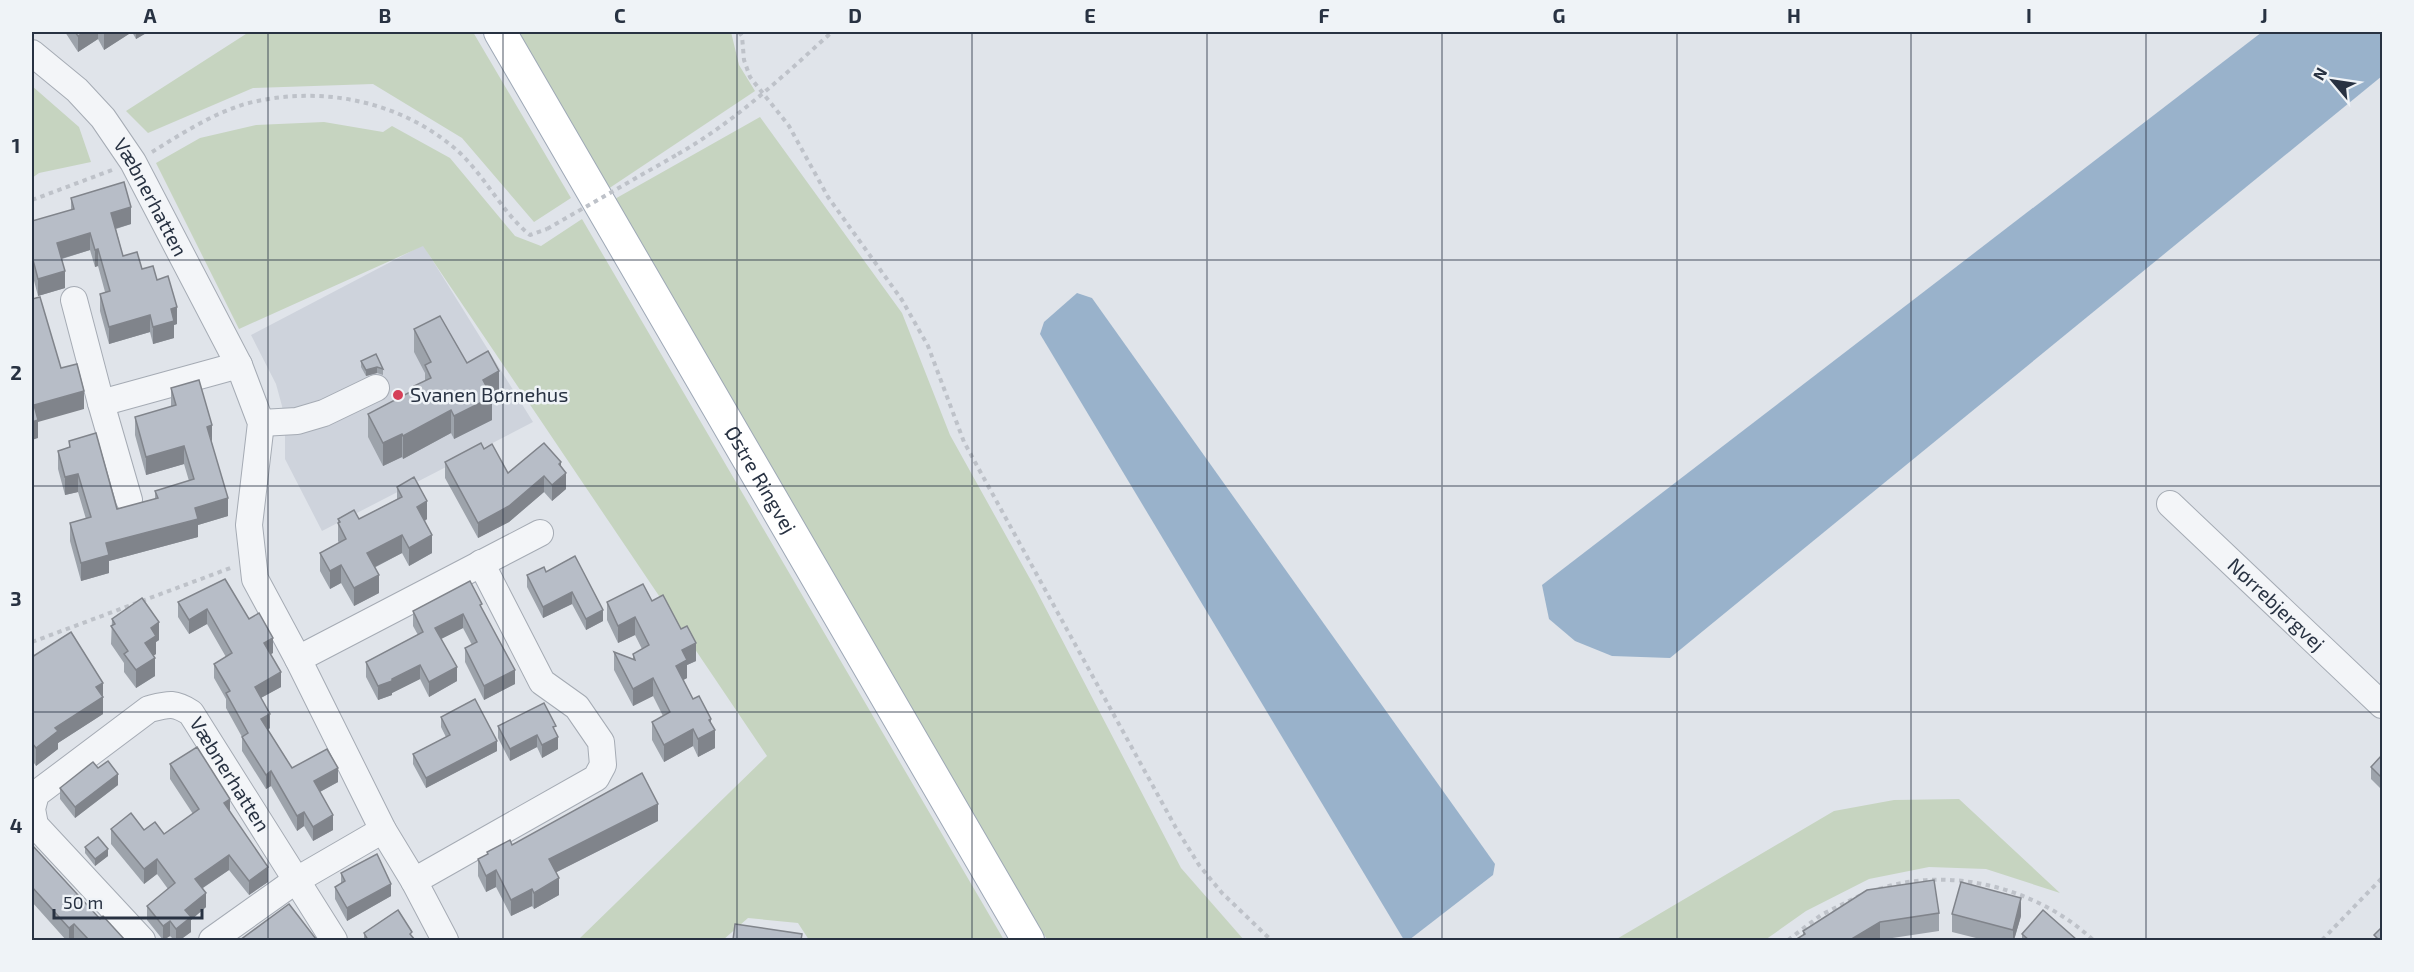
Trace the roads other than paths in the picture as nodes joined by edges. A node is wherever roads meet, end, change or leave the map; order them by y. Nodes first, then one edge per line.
1 (500, 32) edge
2 (32, 53) edge
3 (74, 300) dead end
4 (239, 365) junction
5 (376, 388) dead end
6 (100, 403) junction
7 (261, 423) junction
8 (129, 500) dead end
9 (2170, 504) dead end
10 (540, 532) dead end
11 (481, 563) junction
12 (298, 659) junction
13 (2382, 705) edge
14 (383, 830) junction
15 (295, 881) junction
16 (414, 881) junction
17 (1026, 936) edge
18 (142, 940) edge
19 (212, 940) edge
20 (334, 940) edge
21 (445, 940) edge

1 - 17 main road, Østre Ringvej
2 - 4 street, Væbnerhatten
3 - 6 street
4 - 6 street
4 - 7 street, Væbnerhatten
5 - 7 street
6 - 8 street
7 - 12 street, Væbnerhatten
9 - 13 street, Nørrebjergvej
10 - 11 street
11 - 12 street
11 - 16 street
12 - 14 street, Væbnerhatten
14 - 15 street
14 - 16 street, Væbnerhatten
15 - 18 street, Væbnerhatten
15 - 19 street
15 - 20 street, Væbnerhatten
16 - 21 street, Væbnerhatten

